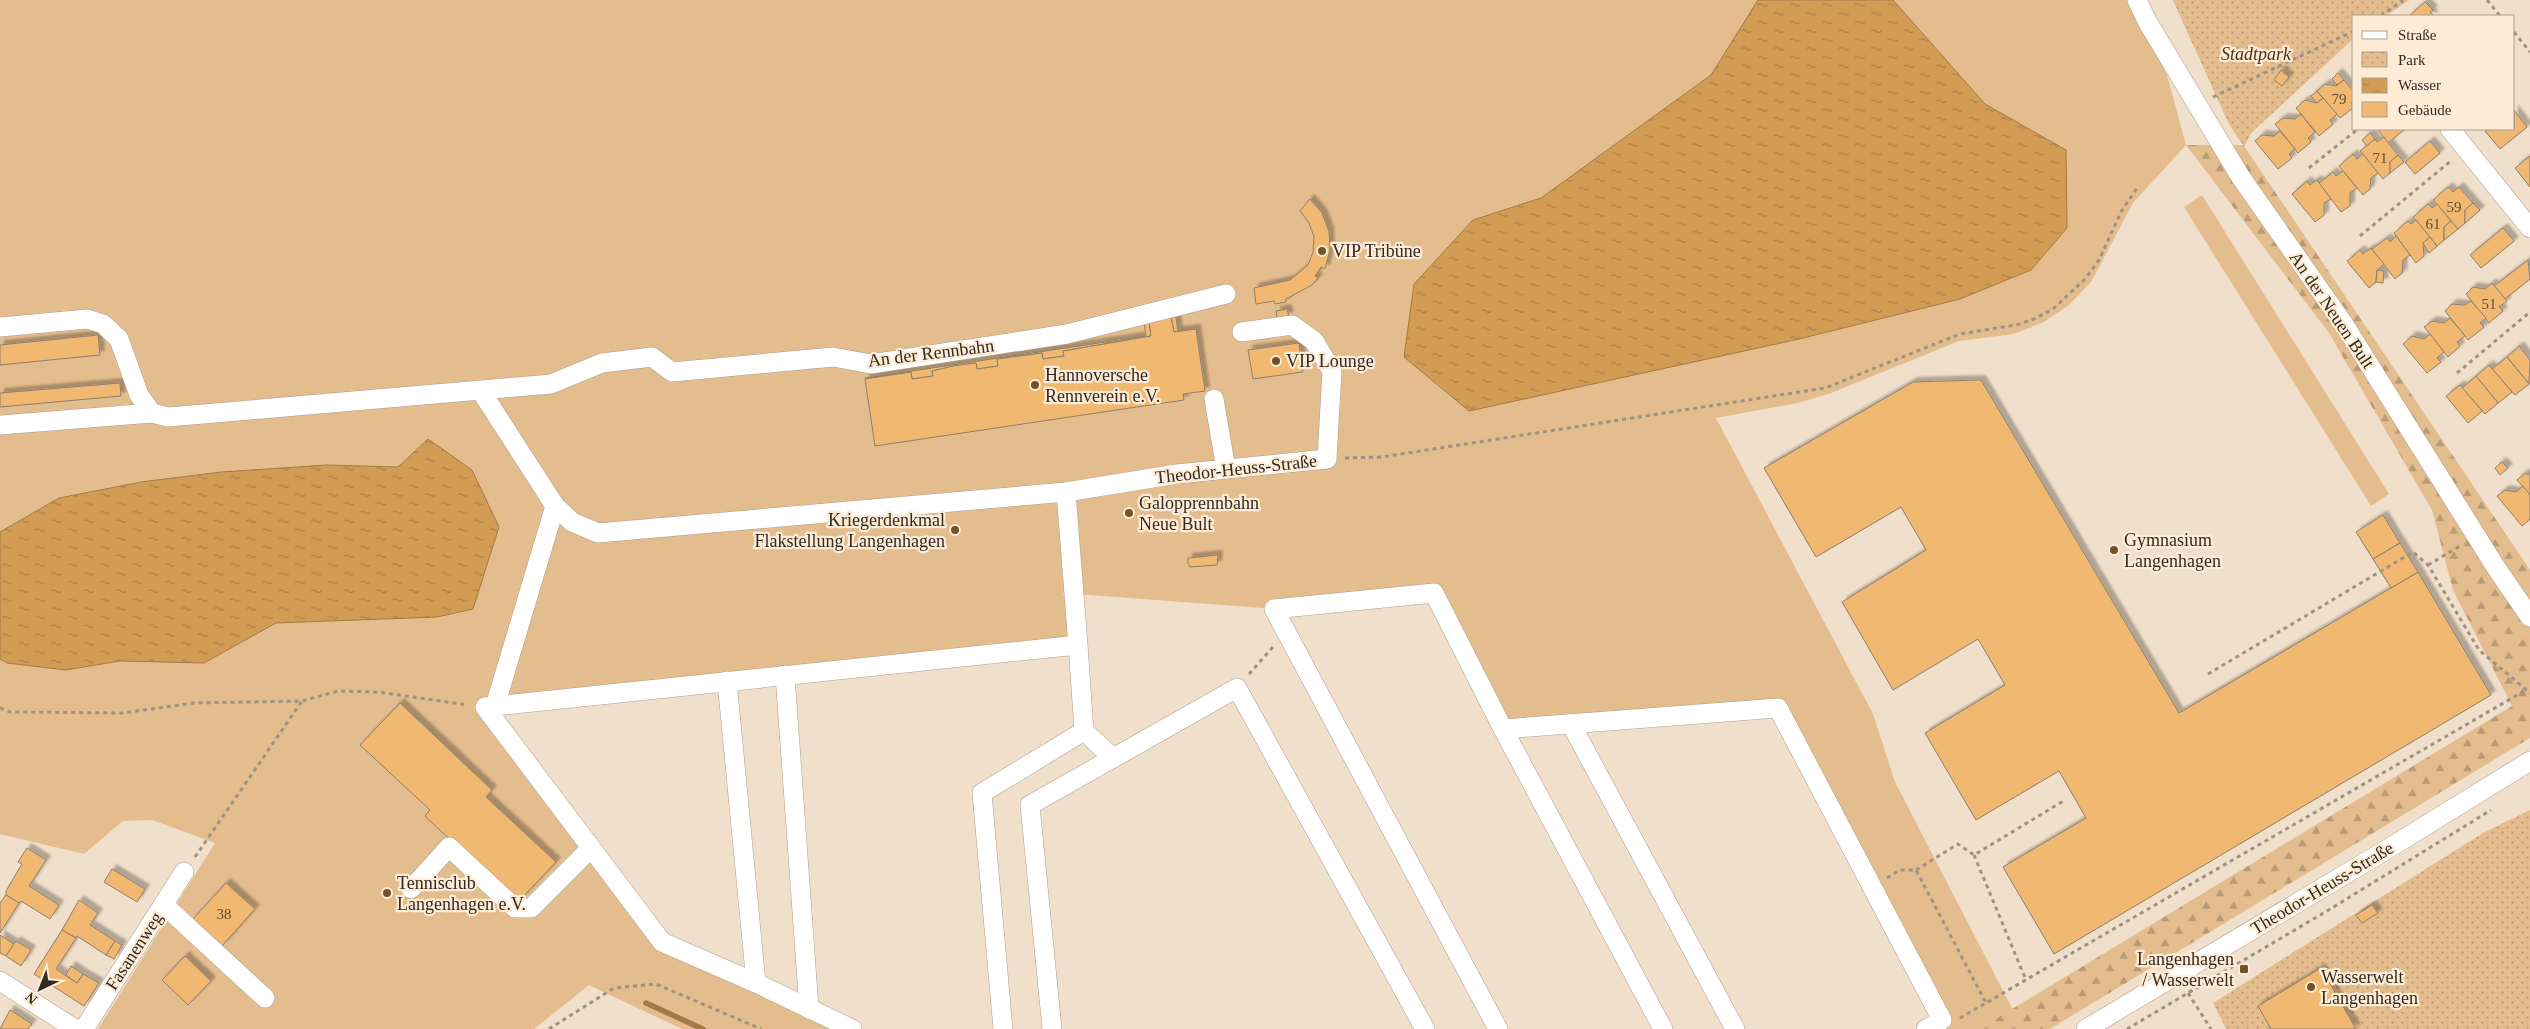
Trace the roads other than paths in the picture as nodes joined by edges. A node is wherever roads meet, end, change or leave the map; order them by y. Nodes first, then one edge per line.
1 (2137, 0) edge
2 (2451, 130) edge
3 (2530, 228) edge
4 (1226, 294) dead end
5 (0, 328) edge
6 (1242, 332) dead end
7 (481, 391) junction
8 (1214, 399) dead end
9 (152, 413) junction
10 (0, 425) edge
11 (1226, 469) junction
12 (1066, 492) junction
13 (555, 506) junction
14 (2530, 617) edge
15 (1078, 645) junction
16 (785, 675) junction
17 (727, 681) junction
18 (490, 706) junction
19 (1571, 724) junction
20 (1504, 729) junction
21 (1084, 732) junction
22 (1113, 758) junction
23 (2530, 760) edge
24 (591, 848) junction
25 (184, 872) road end
26 (410, 889) dead end
27 (164, 905) junction
28 (0, 981) edge
29 (756, 983) junction
30 (264, 998) dead end
31 (809, 1009) junction
32 (1934, 1024) edge
33 (75, 1029) edge
34 (84, 1029) edge
35 (852, 1029) edge
36 (1003, 1029) edge
37 (1052, 1029) edge
38 (1425, 1029) edge
39 (1498, 1029) edge
40 (1663, 1029) edge
41 (1735, 1029) edge
42 (2086, 1029) edge

1 - 14 street, An der Neuen Bult
2 - 3 street
4 - 7 street, An der Rennbahn
5 - 9 street
6 - 11 street, Theodor-Heuss-Straße
7 - 9 street, An der Rennbahn
7 - 13 street, Theodor-Heuss-Straße
8 - 11 street
9 - 10 street, An der Rennbahn
11 - 12 street, Theodor-Heuss-Straße
12 - 13 street, Theodor-Heuss-Straße
12 - 15 street
13 - 18 street
15 - 16 street
15 - 21 street
16 - 17 street
16 - 31 street
17 - 18 street
17 - 29 street
18 - 24 street
19 - 20 street
19 - 32 street
19 - 41 street
20 - 39 street
20 - 40 street
21 - 22 street
21 - 36 street
22 - 37 street
22 - 38 street
23 - 42 street, Theodor-Heuss-Straße
24 - 26 street
24 - 29 street
25 - 27 street, Fasanenweg
27 - 30 street
27 - 34 street, Fasanenweg
28 - 33 street
29 - 31 street
31 - 35 street

